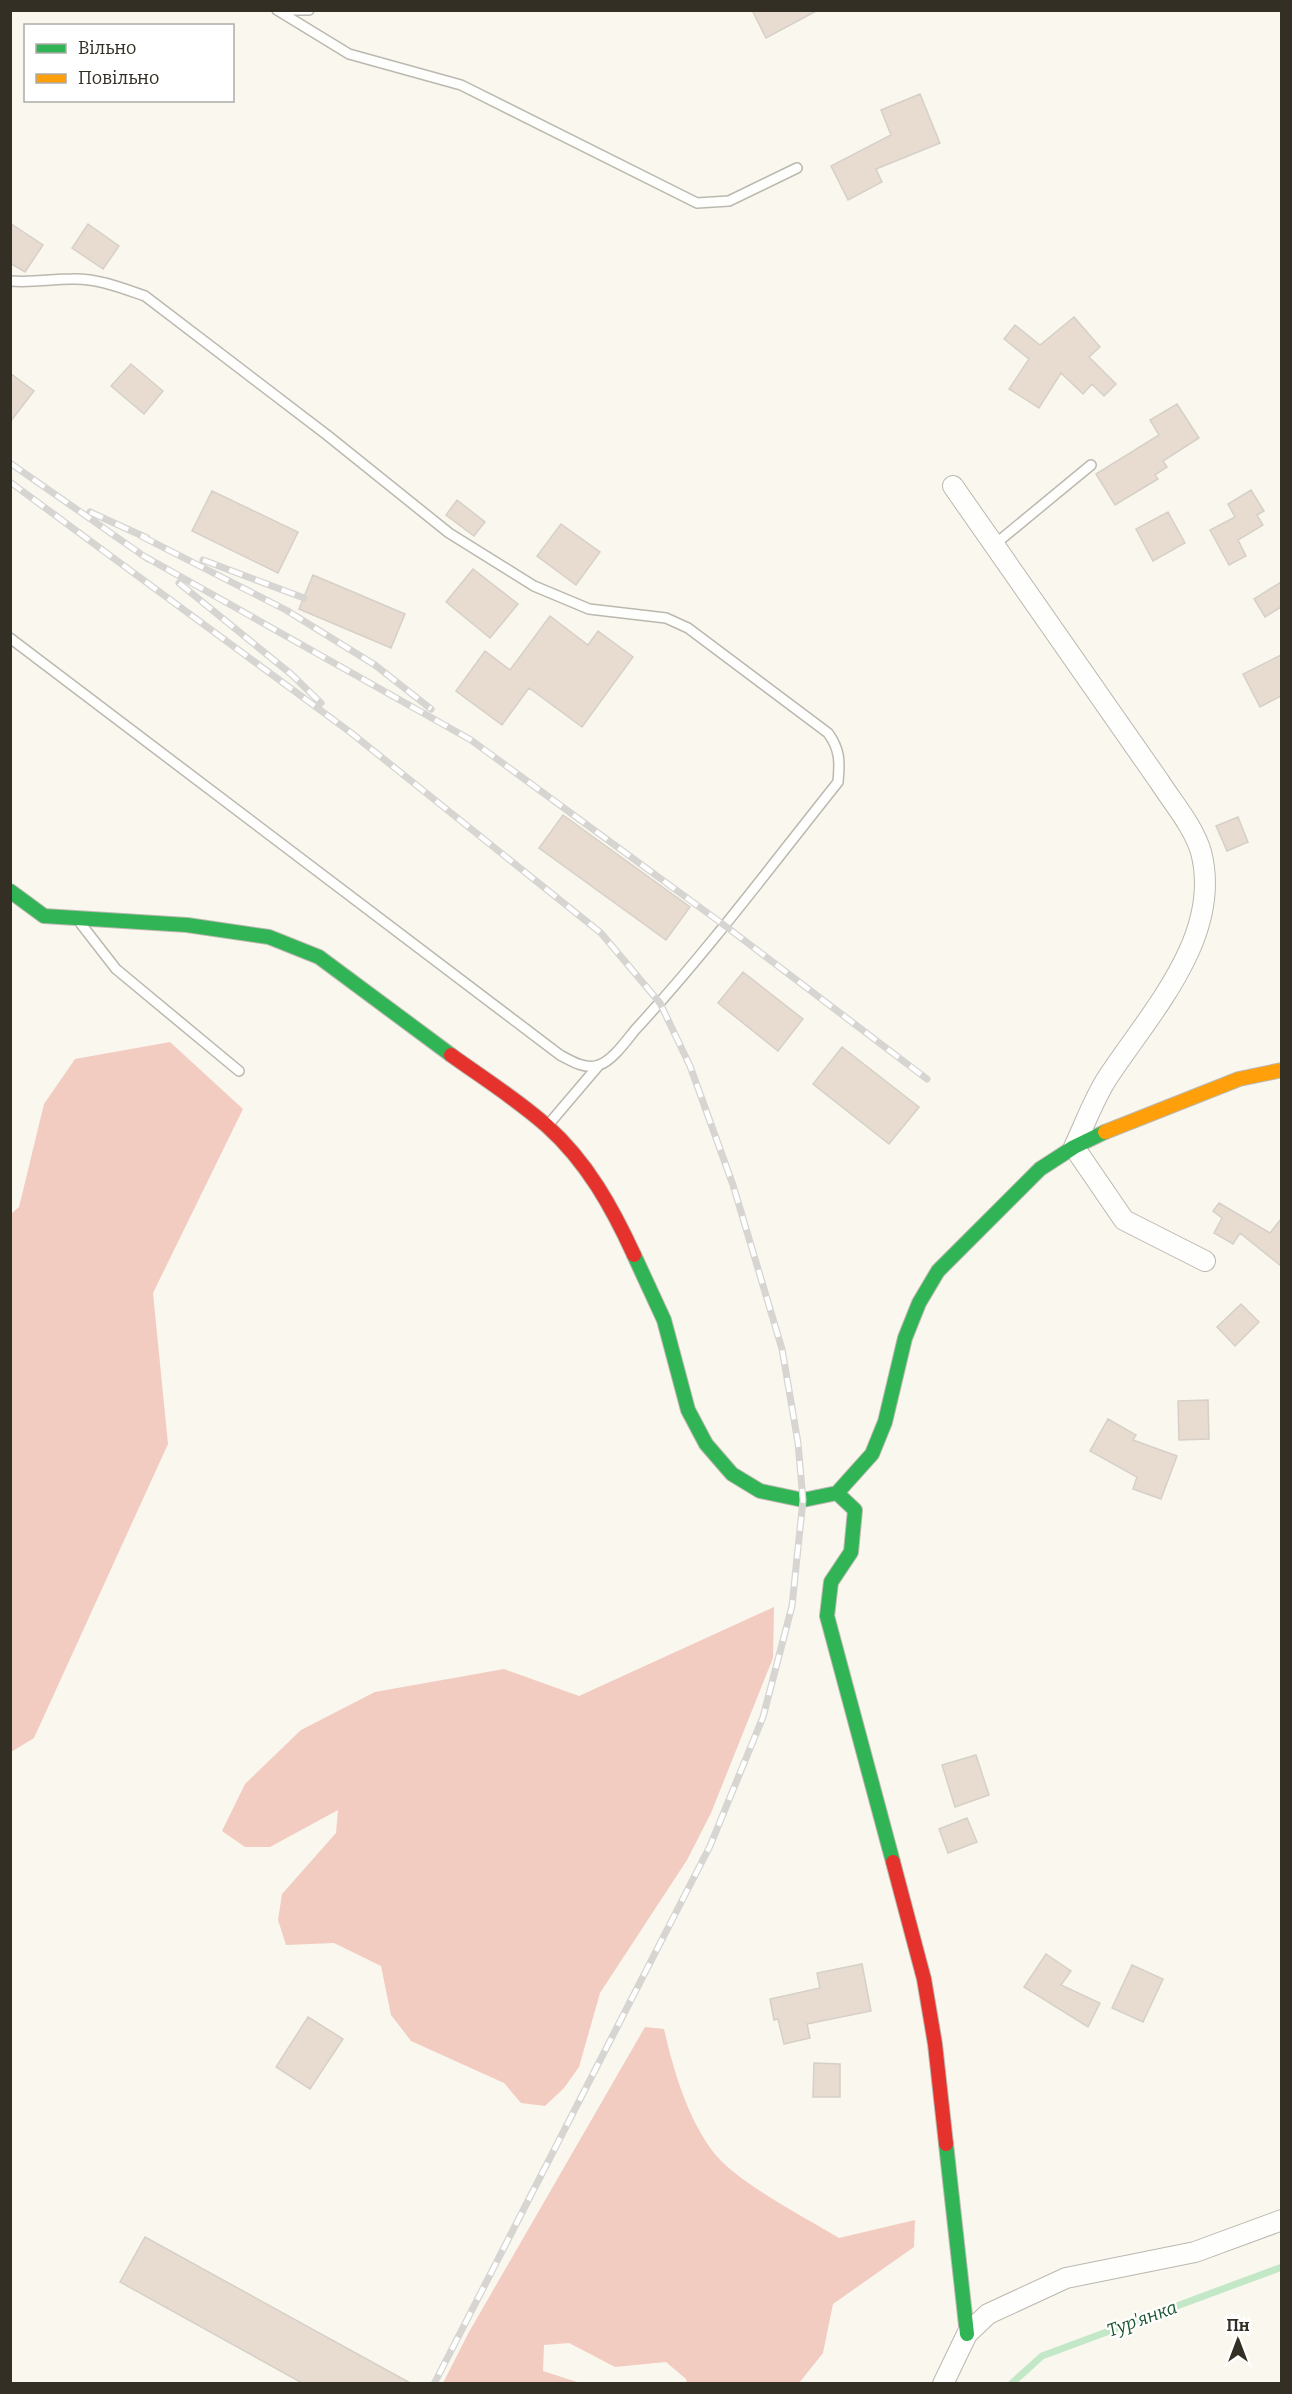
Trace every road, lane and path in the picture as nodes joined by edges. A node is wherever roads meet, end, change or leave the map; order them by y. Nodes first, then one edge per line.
1 (279, 10) edge
2 (309, 10) edge
3 (797, 168) dead end
4 (10, 281) edge
5 (1091, 465) dead end
6 (953, 486) dead end
7 (994, 545) junction
8 (10, 638) edge
9 (10, 891) edge
10 (75, 918) junction
11 (599, 1065) junction
12 (1281, 1070) edge
13 (238, 1071) dead end
14 (547, 1126) junction
15 (1074, 1147) junction
16 (1205, 1262) dead end
17 (837, 1493) junction
18 (1281, 2220) edge
19 (967, 2334) junction
20 (943, 2384) edge

1 - 2 lane
1 - 3 lane
4 - 11 lane
5 - 7 lane
6 - 7 street
7 - 15 street
8 - 11 lane
9 - 10 street
10 - 13 lane
10 - 14 street
11 - 14 lane
12 - 15 street
14 - 17 street
15 - 16 street
15 - 17 street
17 - 19 street
18 - 19 street
19 - 20 street

